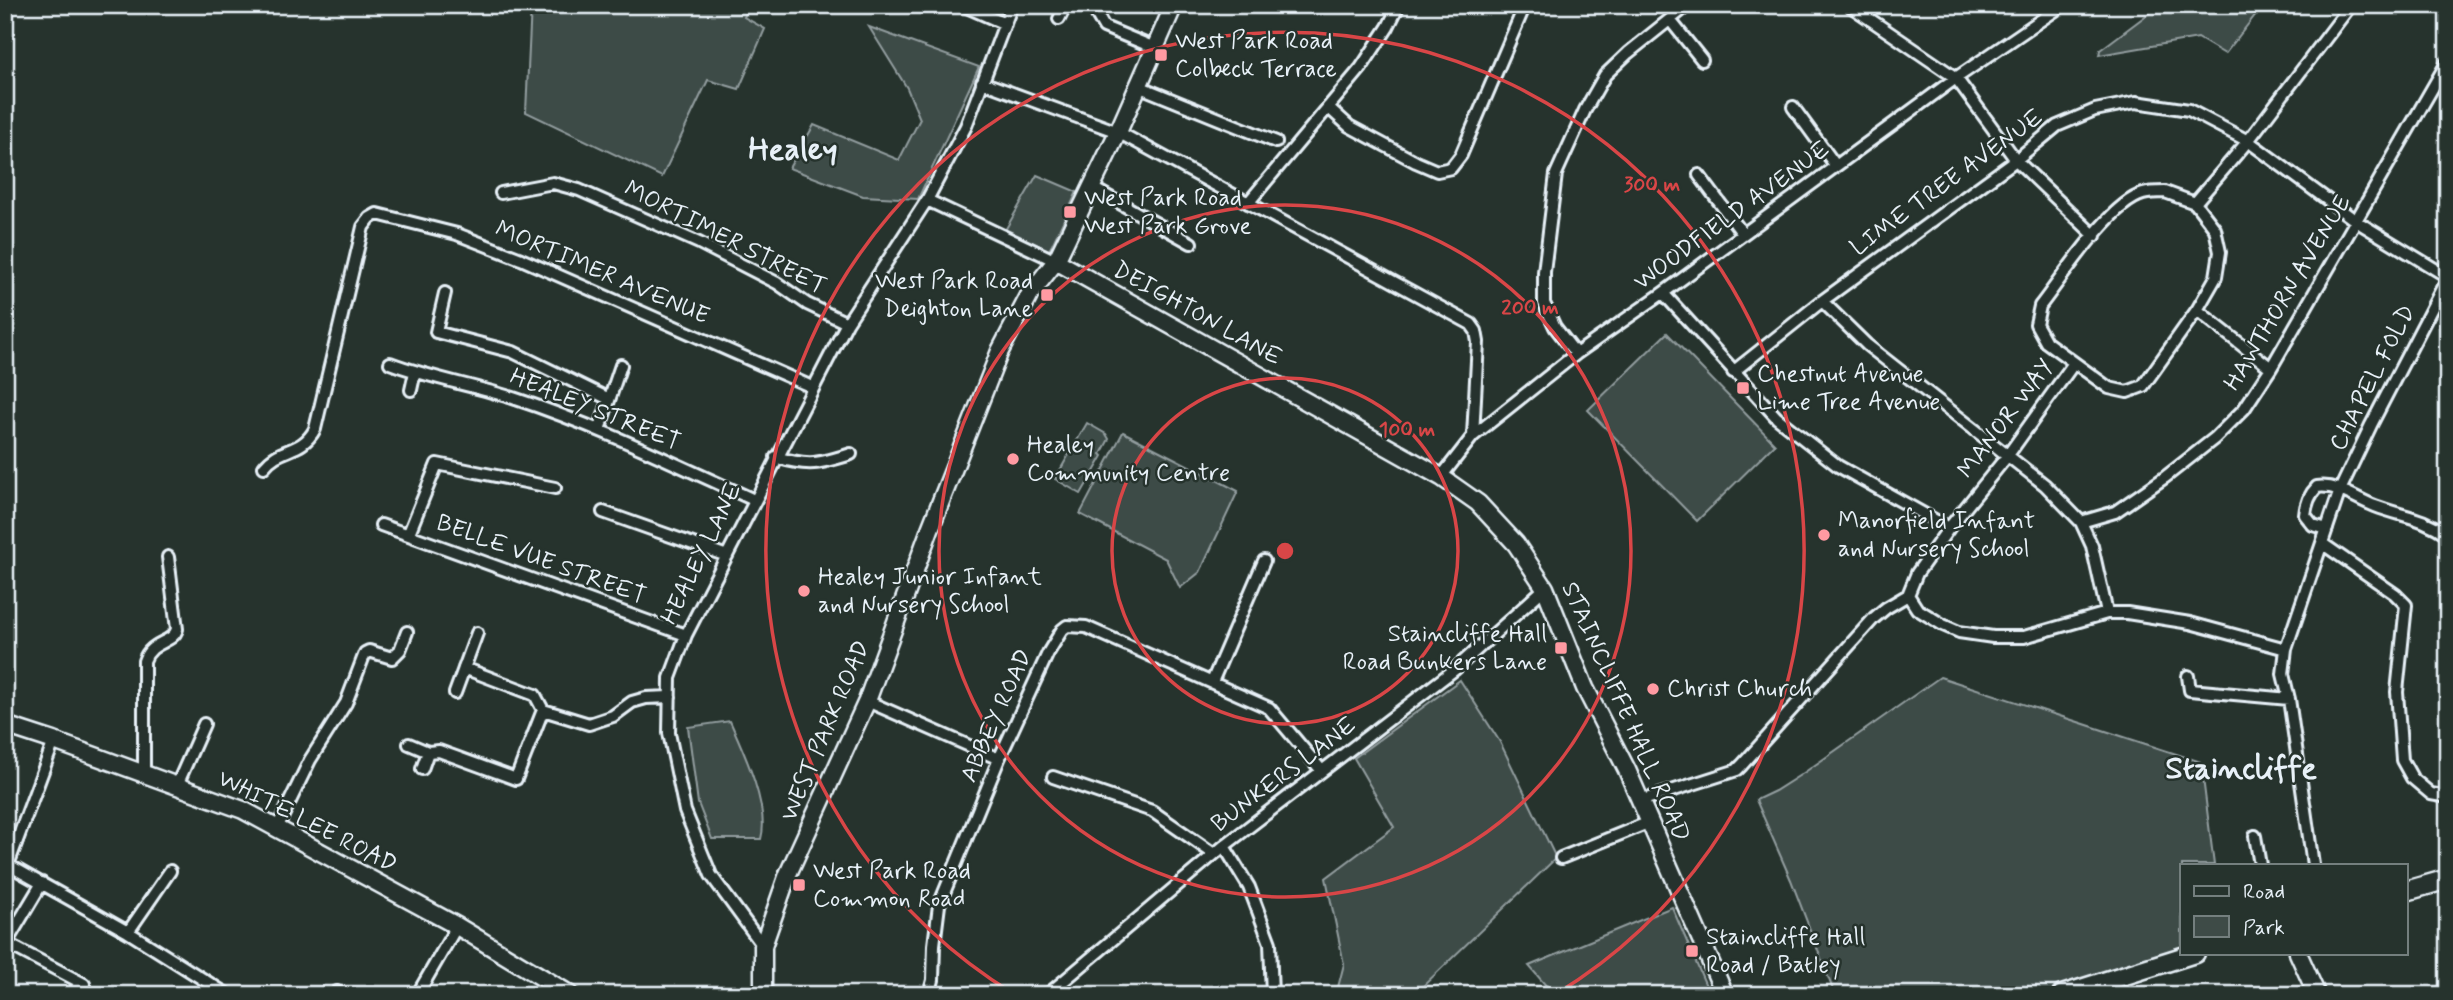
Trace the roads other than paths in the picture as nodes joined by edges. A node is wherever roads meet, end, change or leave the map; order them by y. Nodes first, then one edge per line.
1 (962, 5) edge
2 (1012, 5) edge
3 (1066, 5) edge
4 (1174, 5) edge
5 (1399, 5) edge
6 (1525, 5) edge
7 (1688, 5) edge
8 (1849, 5) edge
9 (2063, 5) edge
10 (2351, 5) edge
11 (1097, 15) dead end
12 (1059, 19) dead end
13 (1670, 20) junction
14 (1005, 24) junction
15 (1155, 48) junction
16 (1702, 60) dead end
17 (2448, 61) edge
18 (1956, 78) junction
19 (982, 82) junction
20 (1138, 86) junction
21 (1328, 107) junction
22 (1793, 107) dead end
23 (1118, 132) junction
24 (2248, 141) junction
25 (1276, 142) dead end
26 (2016, 160) junction
27 (1836, 166) junction
28 (1699, 175) dead end
29 (1091, 187) junction
30 (501, 192) dead end
31 (927, 200) junction
32 (1248, 203) junction
33 (2195, 203) junction
34 (2356, 221) junction
35 (1743, 234) junction
36 (2095, 236) junction
37 (1191, 243) dead end
38 (1056, 261) junction
39 (2447, 283) edge
40 (445, 293) dead end
41 (1663, 293) junction
42 (1822, 301) junction
43 (2197, 310) junction
44 (847, 323) junction
45 (1576, 354) junction
46 (2074, 362) junction
47 (390, 363) dead end
48 (621, 365) dead end
49 (2271, 368) junction
50 (415, 372) junction
51 (1733, 372) junction
52 (812, 387) junction
53 (411, 390) dead end
54 (609, 399) junction
55 (599, 430) junction
56 (1472, 436) junction
57 (851, 454) dead end
58 (2008, 455) junction
59 (776, 457) junction
60 (264, 467) dead end
61 (1441, 477) junction
62 (555, 488) dead end
63 (2340, 491) junction
64 (754, 500) junction
65 (603, 512) dead end
66 (2081, 522) junction
67 (382, 525) dead end
68 (1949, 528) junction
69 (2327, 529) junction
70 (409, 533) junction
71 (2448, 535) edge
72 (2323, 544) junction
73 (727, 556) junction
74 (168, 557) dead end
75 (1264, 561) dead end
76 (1545, 588) junction
77 (1908, 595) junction
78 (2107, 613) junction
79 (407, 632) dead end
80 (477, 633) dead end
81 (686, 635) junction
82 (2286, 649) junction
83 (464, 668) junction
84 (2188, 676) dead end
85 (1212, 682) junction
86 (455, 693) dead end
87 (670, 697) junction
88 (2289, 699) junction
89 (867, 701) junction
90 (543, 710) junction
91 (204, 724) dead end
92 (5, 725) edge
93 (54, 741) junction
94 (410, 744) dead end
95 (428, 752) junction
96 (999, 760) junction
97 (422, 769) dead end
98 (1322, 771) junction
99 (144, 773) junction
100 (1053, 777) dead end
101 (177, 785) junction
102 (2448, 797) edge
103 (1640, 801) junction
104 (1650, 822) junction
105 (277, 828) junction
106 (2255, 836) dead end
107 (1224, 846) junction
108 (1214, 854) junction
109 (1561, 858) dead end
110 (7, 864) edge
111 (2260, 864) edge
112 (2313, 864) edge
113 (170, 871) dead end
114 (2448, 879) edge
115 (42, 883) junction
116 (2408, 890) edge
117 (457, 926) junction
118 (128, 932) junction
119 (6, 944) edge
120 (763, 946) junction
121 (2192, 954) edge
122 (2298, 954) edge
123 (73, 995) edge
124 (228, 995) edge
125 (416, 995) edge
126 (571, 995) edge
127 (763, 995) edge
128 (929, 995) edge
129 (1047, 995) edge
130 (1272, 995) edge
131 (1725, 995) edge
132 (2062, 995) edge
133 (2317, 995) edge

1 - 14 street
2 - 14 street, HEALEY LANE
3 - 12 street
4 - 15 main road
5 - 21 street
6 - 21 street
7 - 13 street
8 - 18 street
9 - 18 street, WOODFIELD AVENUE
10 - 24 street
11 - 15 street
13 - 16 street
13 - 45 street
14 - 19 street, HEALEY LANE
15 - 20 main road
17 - 34 street, HAWTHORN AVENUE
18 - 26 street
18 - 27 street, WOODFIELD AVENUE
19 - 23 street
19 - 31 street, HEALEY LANE
20 - 23 main road
20 - 25 street
21 - 32 street
22 - 27 street
23 - 29 main road
23 - 32 street
24 - 26 street, LIME TREE AVENUE
24 - 33 street
24 - 34 street, LIME TREE AVENUE
26 - 36 street
26 - 42 street, LIME TREE AVENUE
27 - 35 street, WOODFIELD AVENUE
28 - 35 street
29 - 37 street
29 - 38 main road
30 - 44 street, MORTIMER STREET
31 - 38 street, DEIGHTON LANE
31 - 44 street, HEALEY LANE
32 - 56 street
33 - 36 street, MANOR WAY
33 - 43 street, MANOR WAY
34 - 39 street, LIME TREE AVENUE
34 - 49 street, HAWTHORN AVENUE
35 - 41 street, WOODFIELD AVENUE
36 - 46 street, MANOR WAY
38 - 61 main road, DEIGHTON LANE
38 - 89 main road, WEST PARK ROAD
39 - 63 street, CHAPEL FOLD
40 - 54 street
41 - 45 street, WOODFIELD AVENUE
41 - 51 street
42 - 51 street, LIME TREE AVENUE
42 - 58 street
43 - 46 street, MANOR WAY
43 - 49 street
44 - 52 street, HEALEY LANE
45 - 56 street, WOODFIELD AVENUE
46 - 58 street, MANOR WAY
47 - 50 street, HEALEY STREET
48 - 54 street
49 - 66 street, HAWTHORN AVENUE
50 - 53 street
50 - 55 street, HEALEY STREET
51 - 68 street
52 - 59 street, HEALEY LANE
52 - 60 street, MORTIMER AVENUE
54 - 55 street
55 - 64 street, HEALEY STREET
56 - 61 street, WOODFIELD AVENUE
57 - 59 street
58 - 66 street
58 - 68 street, MANOR WAY
59 - 64 street, HEALEY LANE
61 - 76 main road, STAINCLIFFE HALL ROAD
62 - 70 street
63 - 69 street, CHAPEL FOLD
63 - 69 street, CHAPEL FOLD
63 - 71 street
64 - 73 street, HEALEY LANE
65 - 73 street
66 - 78 street
67 - 70 street, BELLE VUE STREET
68 - 77 street, MANOR WAY
69 - 72 street, CHAPEL FOLD
70 - 81 street, BELLE VUE STREET
72 - 82 street, CHAPEL FOLD
72 - 102 street
73 - 81 street, HEALEY LANE
74 - 99 street
75 - 85 street
76 - 98 street, BUNKERS LANE
76 - 103 main road, STAINCLIFFE HALL ROAD
77 - 78 street
77 - 103 street
78 - 82 street
79 - 105 street
80 - 83 street
81 - 87 street, HEALEY LANE
82 - 88 street, CHAPEL FOLD
83 - 86 street
83 - 90 street
84 - 88 street
85 - 96 street, ABBEY ROAD
85 - 98 street, ABBEY ROAD
87 - 90 street
87 - 120 street, HEALEY LANE
88 - 112 street, CHAPEL FOLD
89 - 96 street
89 - 120 main road, WEST PARK ROAD
90 - 95 street
91 - 101 street
92 - 93 main road, WHITE LEE ROAD
93 - 99 main road, WHITE LEE ROAD
93 - 110 street
94 - 95 street
95 - 97 street
96 - 128 street, ABBEY ROAD
98 - 107 street, BUNKERS LANE
99 - 101 main road, WHITE LEE ROAD
100 - 108 street
101 - 105 main road, WHITE LEE ROAD
103 - 104 main road, STAINCLIFFE HALL ROAD
104 - 109 street
104 - 131 main road, STAINCLIFFE HALL ROAD
105 - 117 main road, WHITE LEE ROAD
106 - 111 street
107 - 108 street, BUNKERS LANE
107 - 130 street
108 - 129 street, BUNKERS LANE
110 - 115 street
113 - 118 street
114 - 116 main road
115 - 118 street
115 - 119 street
117 - 125 street
117 - 126 main road, WHITE LEE ROAD
118 - 124 street
119 - 123 street
120 - 127 main road, WEST PARK ROAD
121 - 132 main road
122 - 133 main road

